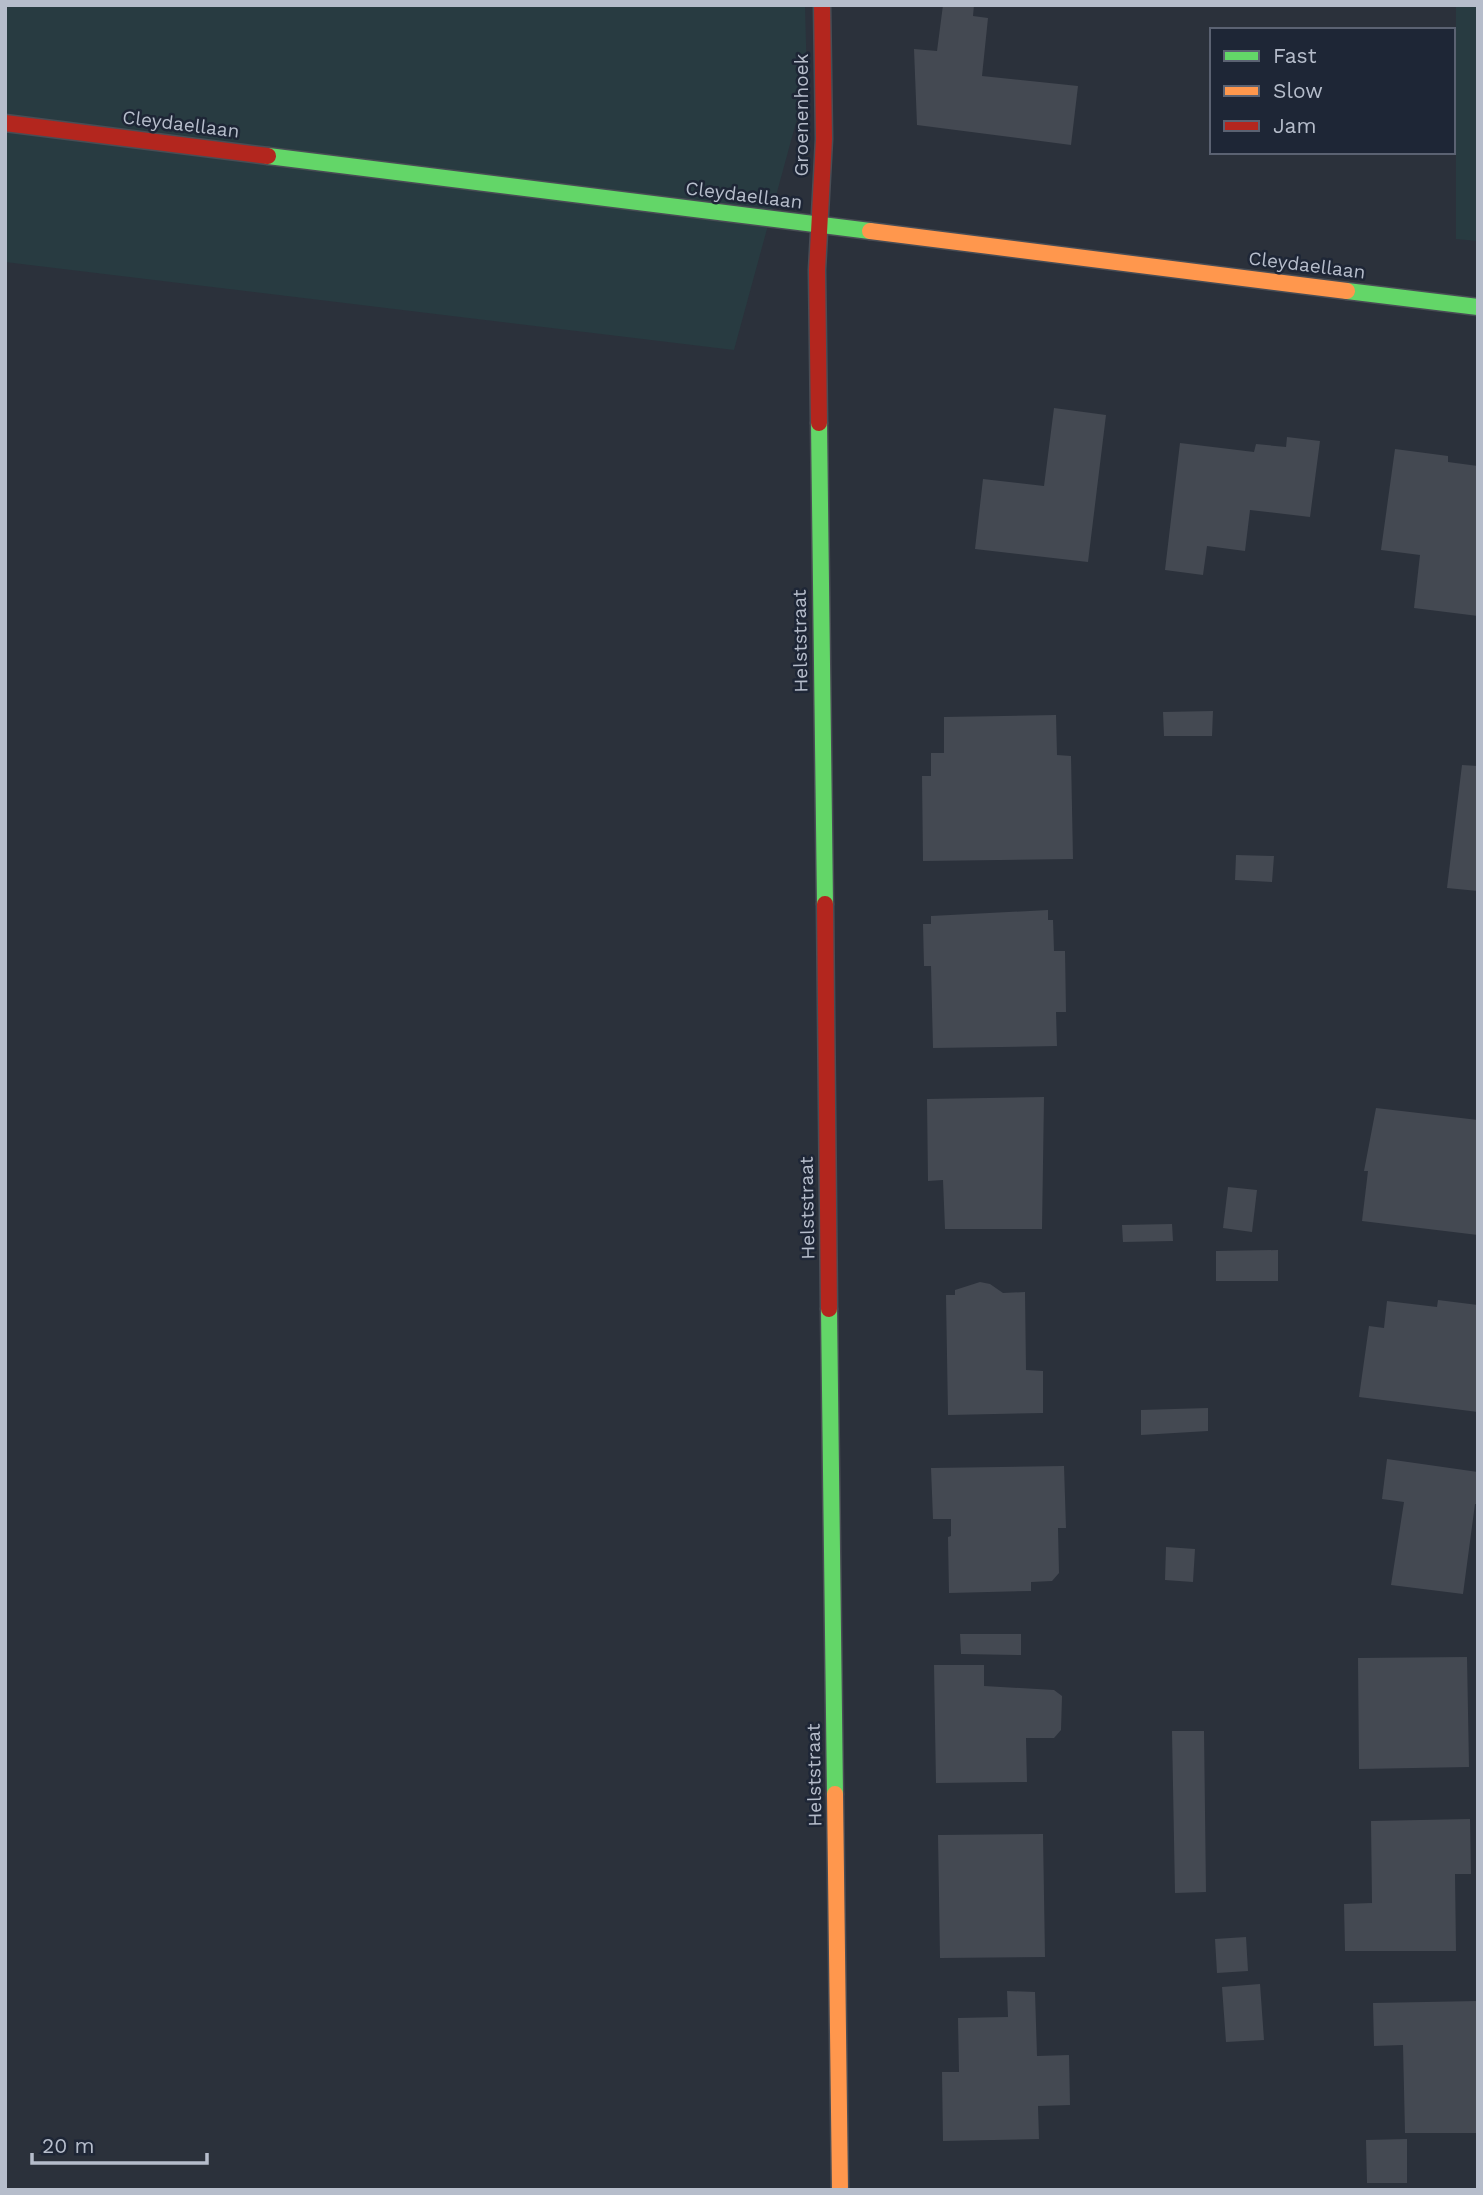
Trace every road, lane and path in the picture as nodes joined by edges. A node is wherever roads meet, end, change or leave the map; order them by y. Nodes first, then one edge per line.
1 (822, 5) edge
2 (5, 123) edge
3 (819, 225) junction
4 (1478, 307) edge
5 (840, 2190) edge

1 - 3 street, Groenenhoek
2 - 3 street, Cleydaellaan
3 - 4 street, Cleydaellaan
3 - 5 street, Helststraat

